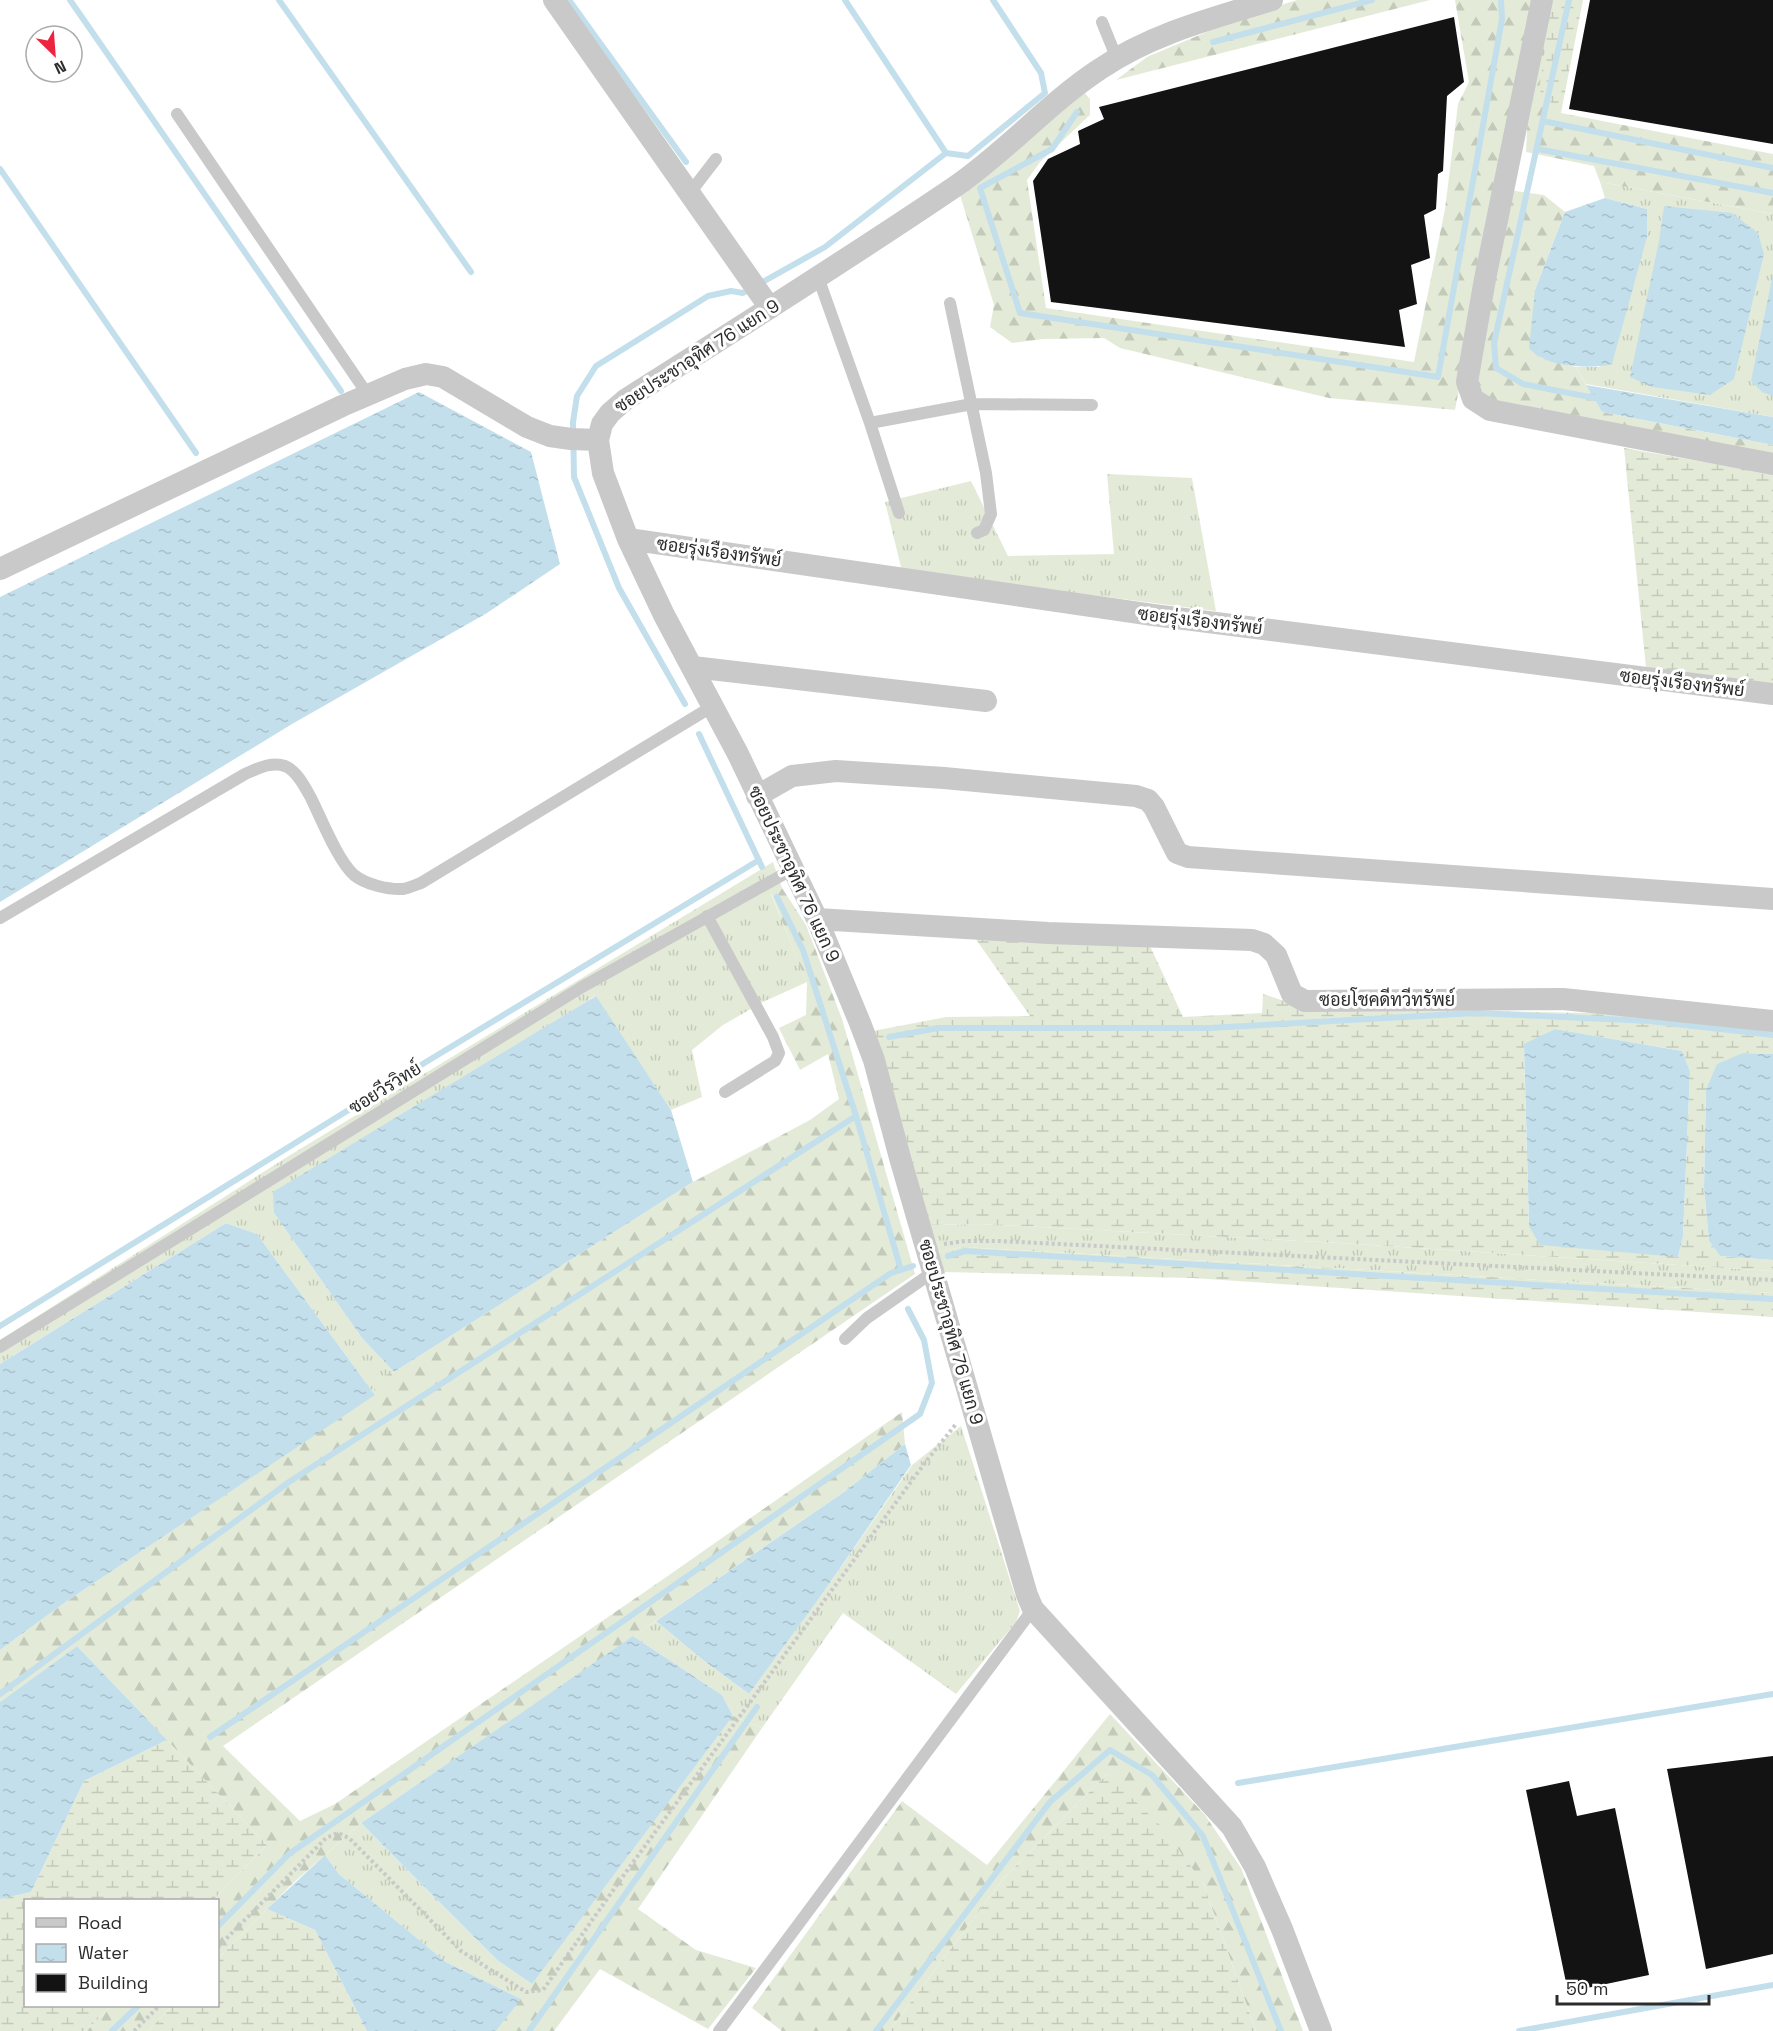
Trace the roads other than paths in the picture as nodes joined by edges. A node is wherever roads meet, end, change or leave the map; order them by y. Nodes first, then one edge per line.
1 (554, 0) edge
2 (1272, 0) edge
3 (1542, 0) edge
4 (1102, 22) dead end
5 (1117, 59) junction
6 (177, 114) dead end
7 (716, 159) dead end
8 (689, 194) junction
9 (818, 277) junction
10 (950, 303) dead end
11 (770, 308) junction
12 (368, 396) junction
13 (972, 404) junction
14 (1092, 405) dead end
15 (870, 423) junction
16 (598, 440) junction
17 (1773, 465) edge
18 (899, 513) dead end
19 (977, 533) dead end
20 (628, 539) junction
21 (0, 569) edge
22 (693, 667) junction
23 (1773, 694) edge
24 (986, 701) dead end
25 (713, 706) junction
26 (758, 796) junction
27 (794, 869) junction
28 (1773, 899) edge
29 (707, 916) junction
30 (0, 918) edge
31 (817, 919) junction
32 (1773, 1022) edge
33 (725, 1092) dead end
34 (933, 1272) junction
35 (845, 1339) dead end
36 (0, 1347) edge
37 (1033, 1609) junction
38 (719, 2031) edge
39 (1321, 2031) edge

1 - 8 street
2 - 5 street, ซอยประชาอุทิศ 76 แยก 9
3 - 17 street
4 - 5 lane
5 - 9 street, ซอยประชาอุทิศ 76 แยก 9
6 - 12 lane
7 - 8 lane
8 - 11 street
9 - 11 street, ซอยประชาอุทิศ 76 แยก 9
9 - 15 lane
10 - 13 lane
11 - 16 street, ซอยประชาอุทิศ 76 แยก 9
12 - 16 street
12 - 21 street
13 - 14 lane
13 - 15 lane
13 - 19 lane
15 - 18 lane
16 - 20 street, ซอยประชาอุทิศ 76 แยก 9
20 - 22 street, ซอยประชาอุทิศ 76 แยก 9
20 - 23 street, ซอยรุ่งเรืองทรัพย์
22 - 24 street
22 - 25 street, ซอยประชาอุทิศ 76 แยก 9
25 - 26 street, ซอยประชาอุทิศ 76 แยก 9
25 - 30 lane
26 - 27 street, ซอยประชาอุทิศ 76 แยก 9
26 - 28 street
27 - 29 lane, ซอยวีรวิทย์
27 - 31 street, ซอยประชาอุทิศ 76 แยก 9
29 - 33 lane
29 - 36 lane, ซอยวีรวิทย์
31 - 32 street, ซอยโชคดีทวีทรัพย์
31 - 34 street, ซอยประชาอุทิศ 76 แยก 9
34 - 35 lane
34 - 37 street, ซอยประชาอุทิศ 76 แยก 9
37 - 38 lane
37 - 39 street, ซอยประชาอุทิศ 76 แยก 9

